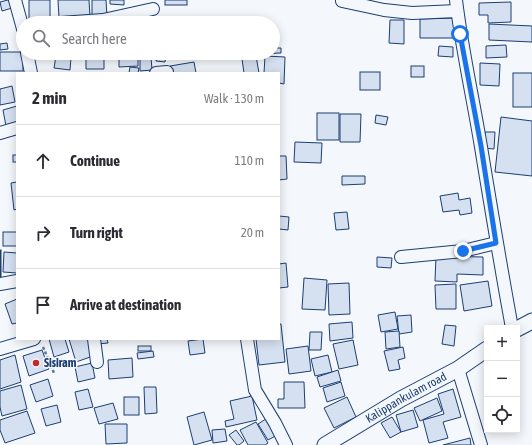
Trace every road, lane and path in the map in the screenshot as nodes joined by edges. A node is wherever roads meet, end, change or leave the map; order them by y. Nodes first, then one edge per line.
1 (15, 0) edge
2 (342, 1) dead end
3 (456, 6) edge
4 (153, 9) dead end
5 (20, 16) edge
6 (121, 16) edge
7 (28, 60) edge
8 (30, 72) edge
9 (16, 128) edge
10 (0, 133) edge
11 (496, 243) junction
12 (401, 257) dead end
13 (16, 281) edge
14 (0, 284) edge
15 (532, 322) edge
16 (511, 325) edge
17 (520, 328) edge
18 (94, 340) edge
19 (247, 340) edge
20 (38, 342) edge
21 (0, 350) edge
22 (484, 351) edge
23 (96, 362) dead end
24 (458, 369) junction
25 (54, 373) dead end
26 (286, 445) edge
27 (325, 445) edge
28 (481, 445) edge

1 - 5 street
2 - 3 street
3 - 11 street
4 - 6 street
7 - 8 street
9 - 10 street
11 - 12 street
11 - 16 street
13 - 14 street
15 - 17 street
18 - 23 street
19 - 26 street
20 - 21 street
20 - 25 path
22 - 24 street, Kalippankulam road
24 - 27 street, Kalippankulam road
24 - 28 street

